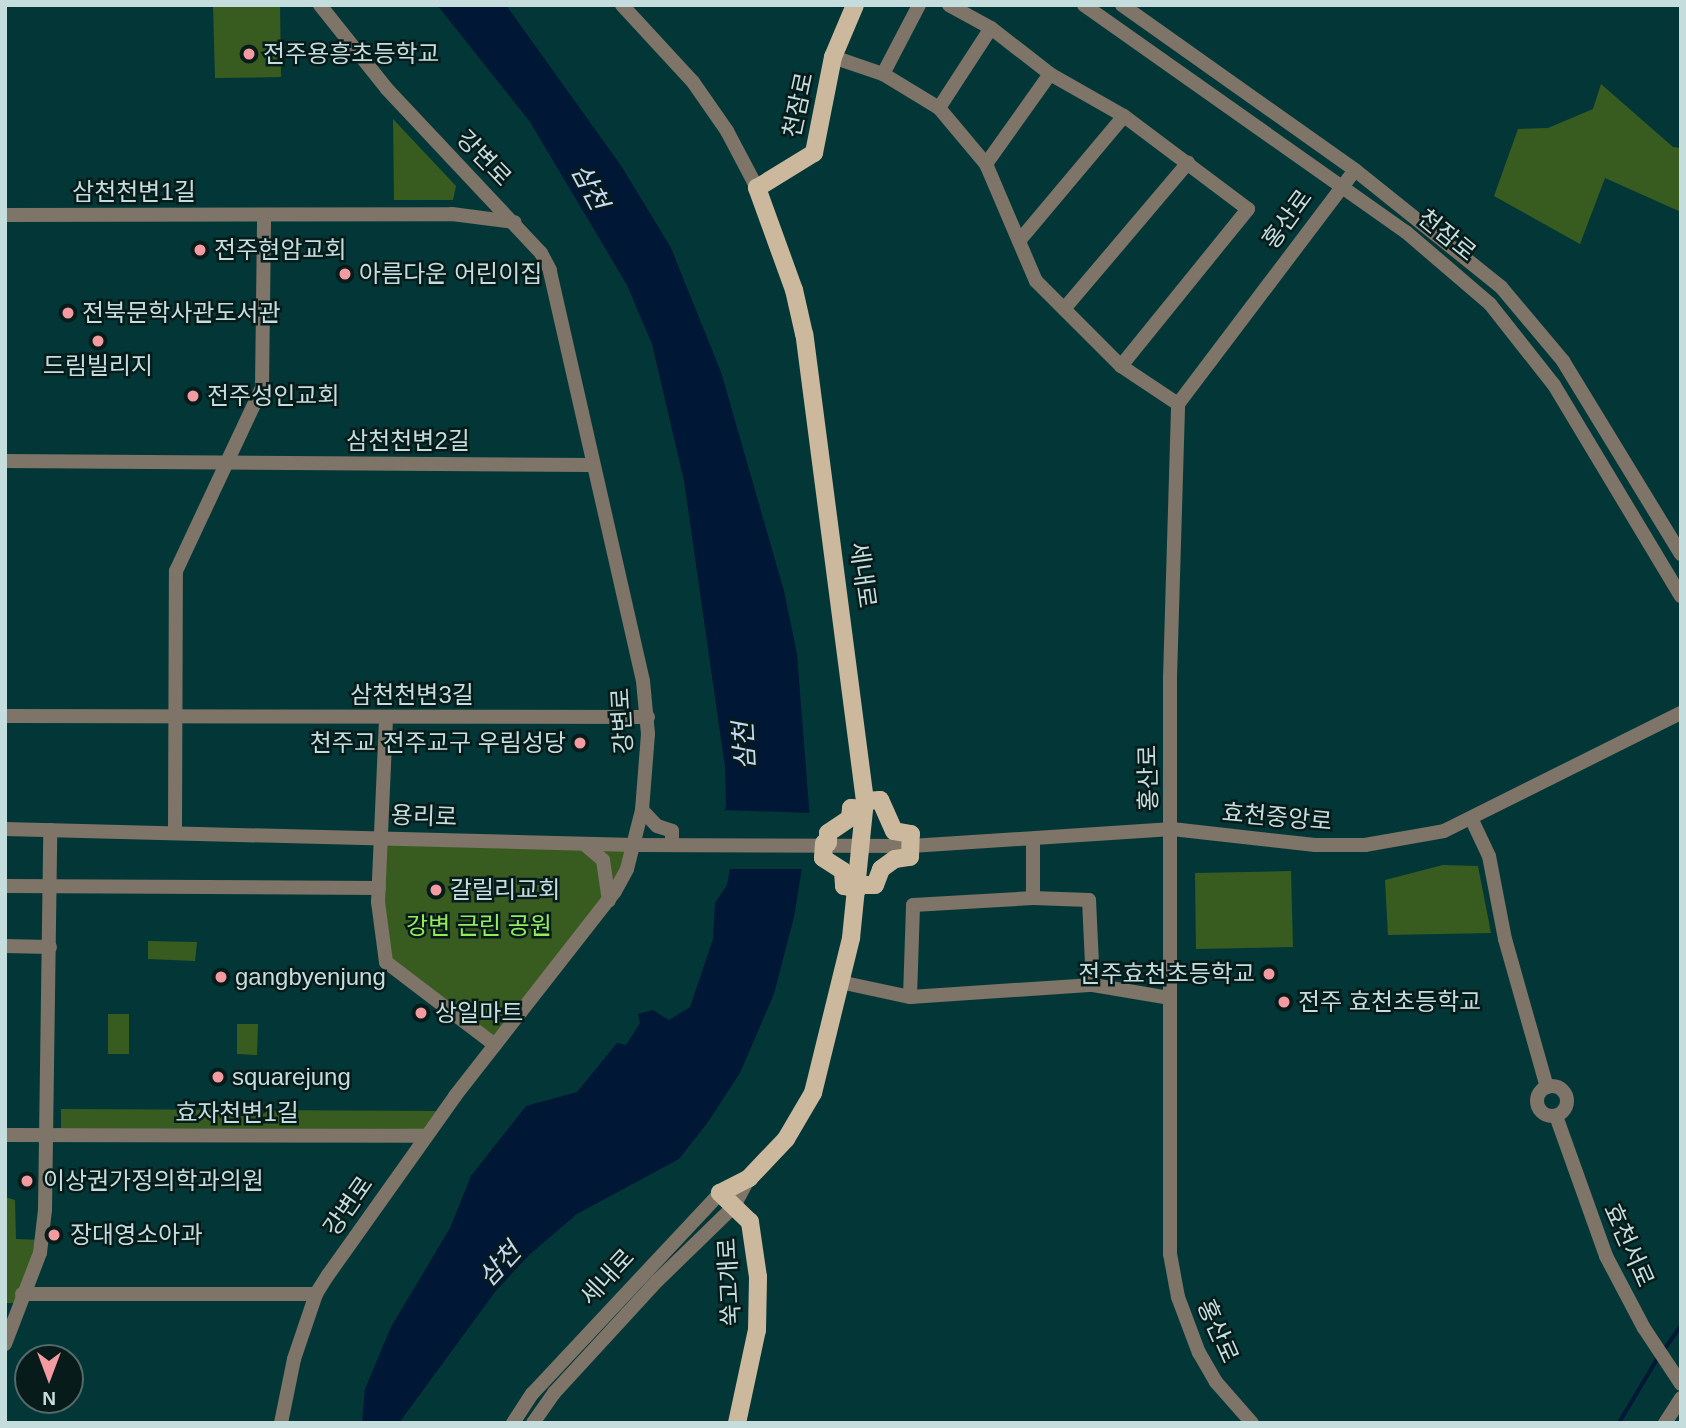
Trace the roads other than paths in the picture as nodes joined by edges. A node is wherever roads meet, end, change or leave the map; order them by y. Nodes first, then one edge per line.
1 (320, 5) edge
2 (622, 5) edge
3 (855, 5) edge
4 (919, 5) edge
5 (950, 5) edge
6 (1084, 5) edge
7 (1122, 5) edge
8 (991, 28) junction
9 (833, 57) junction
10 (883, 74) junction
11 (1050, 74) junction
12 (939, 108) junction
13 (1124, 116) junction
14 (1188, 163) junction
15 (986, 164) junction
16 (1355, 170) junction
17 (1339, 186) junction
18 (757, 188) junction
19 (5, 215) edge
20 (264, 215) junction
21 (514, 222) junction
22 (1019, 241) junction
23 (1064, 309) junction
24 (1121, 366) junction
25 (1178, 404) junction
26 (5, 461) edge
27 (225, 462) junction
28 (591, 465) junction
29 (1681, 554) edge
30 (1681, 596) edge
31 (1681, 713) edge
32 (5, 716) edge
33 (175, 717) junction
34 (648, 718) junction
35 (386, 719) junction
36 (864, 805) junction
37 (645, 811) junction
38 (1471, 818) junction
39 (5, 829) edge
40 (1172, 829) junction
41 (50, 830) junction
42 (175, 831) junction
43 (381, 837) junction
44 (1032, 841) junction
45 (671, 843) junction
46 (831, 843) junction
47 (862, 843) junction
48 (584, 844) junction
49 (637, 845) junction
50 (911, 846) junction
51 (5, 886) edge
52 (51, 887) junction
53 (858, 887) junction
54 (379, 888) junction
55 (1033, 898) junction
56 (609, 901) junction
57 (5, 946) edge
58 (50, 947) junction
59 (840, 982) junction
60 (1093, 985) junction
61 (910, 997) junction
62 (1169, 998) junction
63 (495, 1045) junction
64 (1547, 1087) junction
65 (1556, 1116) junction
66 (5, 1135) edge
67 (47, 1135) junction
68 (426, 1136) junction
69 (749, 1178) junction
70 (720, 1193) junction
71 (734, 1206) junction
72 (22, 1294) junction
73 (316, 1294) junction
74 (5, 1344) edge
75 (1678, 1379) edge
76 (1681, 1398) edge
77 (281, 1423) edge
78 (513, 1423) edge
79 (533, 1423) edge
80 (737, 1423) edge
81 (1252, 1423) edge
82 (1665, 1423) edge

1 - 21 street, 강변로
2 - 18 street, 세내로
3 - 9 main road, 천잠로
4 - 10 street
5 - 8 street
6 - 17 street, 천잠로
7 - 16 street, 천잠로
8 - 11 street
8 - 12 street
9 - 10 street
9 - 18 main road, 천잠로
10 - 12 street
11 - 13 street
11 - 15 street
12 - 15 street
13 - 14 street
13 - 22 street
14 - 23 street
14 - 24 street
15 - 22 street
16 - 17 street, 홍산로
16 - 29 street, 천잠로
17 - 25 street, 홍산로
17 - 30 street, 천잠로
18 - 36 main road, 세내로
19 - 20 street, 삼천천변1길
20 - 21 street, 삼천천변1길
20 - 27 street
21 - 28 street, 강변로
22 - 23 street
23 - 24 street
24 - 25 street
25 - 40 street, 홍산로
26 - 27 street, 삼천천변2길
27 - 28 street, 삼천천변2길
27 - 33 street
28 - 34 street, 강변로
31 - 38 street, 효천중앙로
32 - 33 street, 삼천천변3길
33 - 35 street, 삼천천변3길
33 - 42 street
34 - 35 street, 삼천천변3길
34 - 37 street, 강변로
35 - 43 street
36 - 46 main road
36 - 47 main road, 세내로
36 - 50 main road
37 - 45 street
37 - 49 street, 강변로
38 - 40 street, 효천중앙로
38 - 64 street
39 - 41 street, 용리로
40 - 44 street, 효천중앙로
40 - 62 street, 홍산로
41 - 42 street, 용리로
41 - 52 street
42 - 43 street, 용리로
43 - 48 street, 용리로
43 - 54 street
44 - 50 street, 효천중앙로
44 - 55 street
45 - 46 street, 효천중앙로
45 - 49 street, 용리로
46 - 47 street, 효천중앙로
46 - 53 main road
47 - 50 street, 효천중앙로
47 - 53 main road, 세내로
48 - 49 street, 용리로
48 - 56 street
49 - 56 street, 강변로
50 - 53 main road
51 - 52 street
52 - 54 street
52 - 58 street
53 - 59 main road, 세내로
54 - 63 street
55 - 60 street
55 - 61 street
56 - 63 street, 강변로
57 - 58 street
58 - 67 street
59 - 61 street
59 - 69 main road, 세내로
60 - 61 street
60 - 62 street
62 - 81 street, 홍산로
63 - 68 street, 강변로
64 - 65 street
64 - 65 street
65 - 75 street, 효천서로
66 - 67 street, 효자천변1길
67 - 68 street, 효자천변1길
67 - 72 street
68 - 73 street, 강변로
69 - 70 main road, 세내로
69 - 71 street, 세내로
70 - 71 main road, 쑥고개로
70 - 78 street, 세내로
71 - 79 street, 세내로
71 - 80 main road, 쑥고개로
72 - 73 street
72 - 74 street
73 - 77 street, 강변로
76 - 82 street

